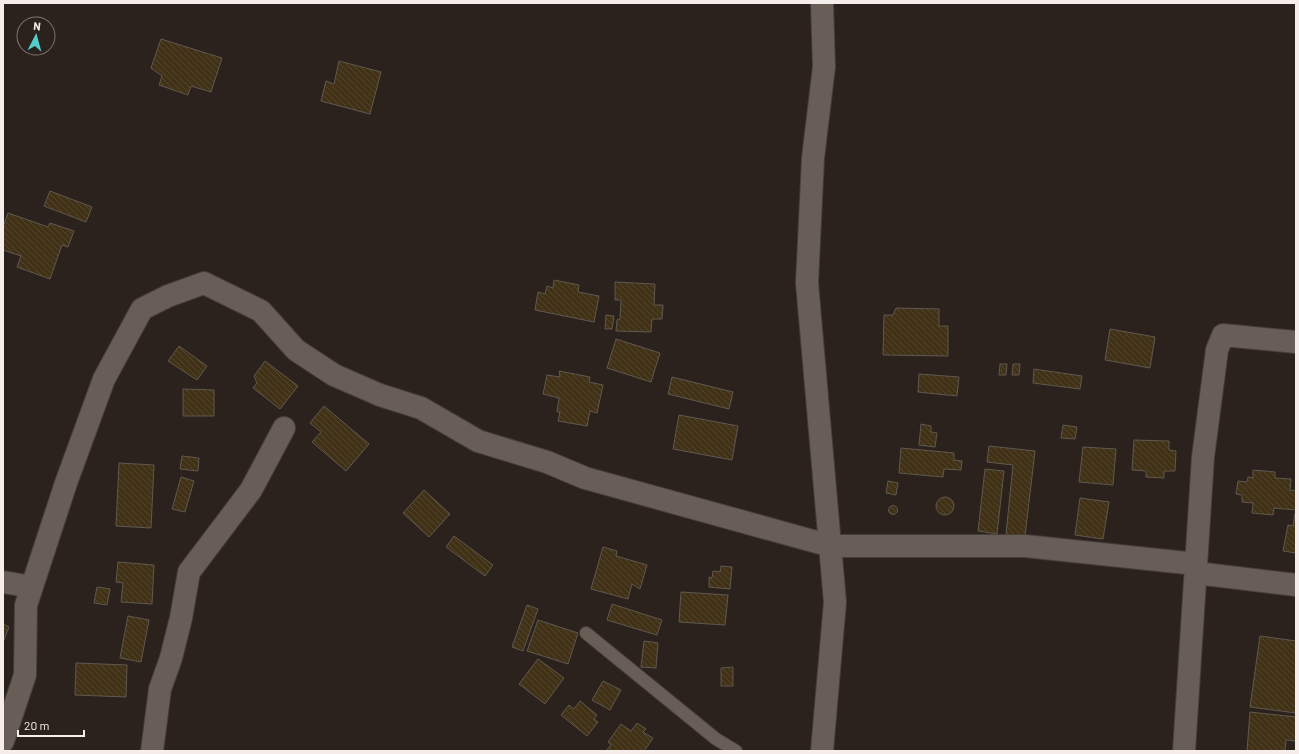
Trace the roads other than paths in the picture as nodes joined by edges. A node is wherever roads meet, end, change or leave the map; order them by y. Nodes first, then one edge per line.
1 (822, 3) edge
2 (1296, 342) edge
3 (284, 428) dead end
4 (832, 546) junction
5 (1196, 569) junction
6 (3, 582) edge
7 (1296, 585) edge
8 (32, 587) junction
9 (586, 633) dead end
10 (3, 741) edge
11 (152, 751) edge
12 (736, 751) edge
13 (822, 751) edge
14 (1184, 751) edge

1 - 4 street
2 - 5 street
3 - 11 street
4 - 5 street
4 - 8 street
4 - 13 street
5 - 7 street
5 - 14 street
6 - 8 street
8 - 10 street
9 - 12 lane

